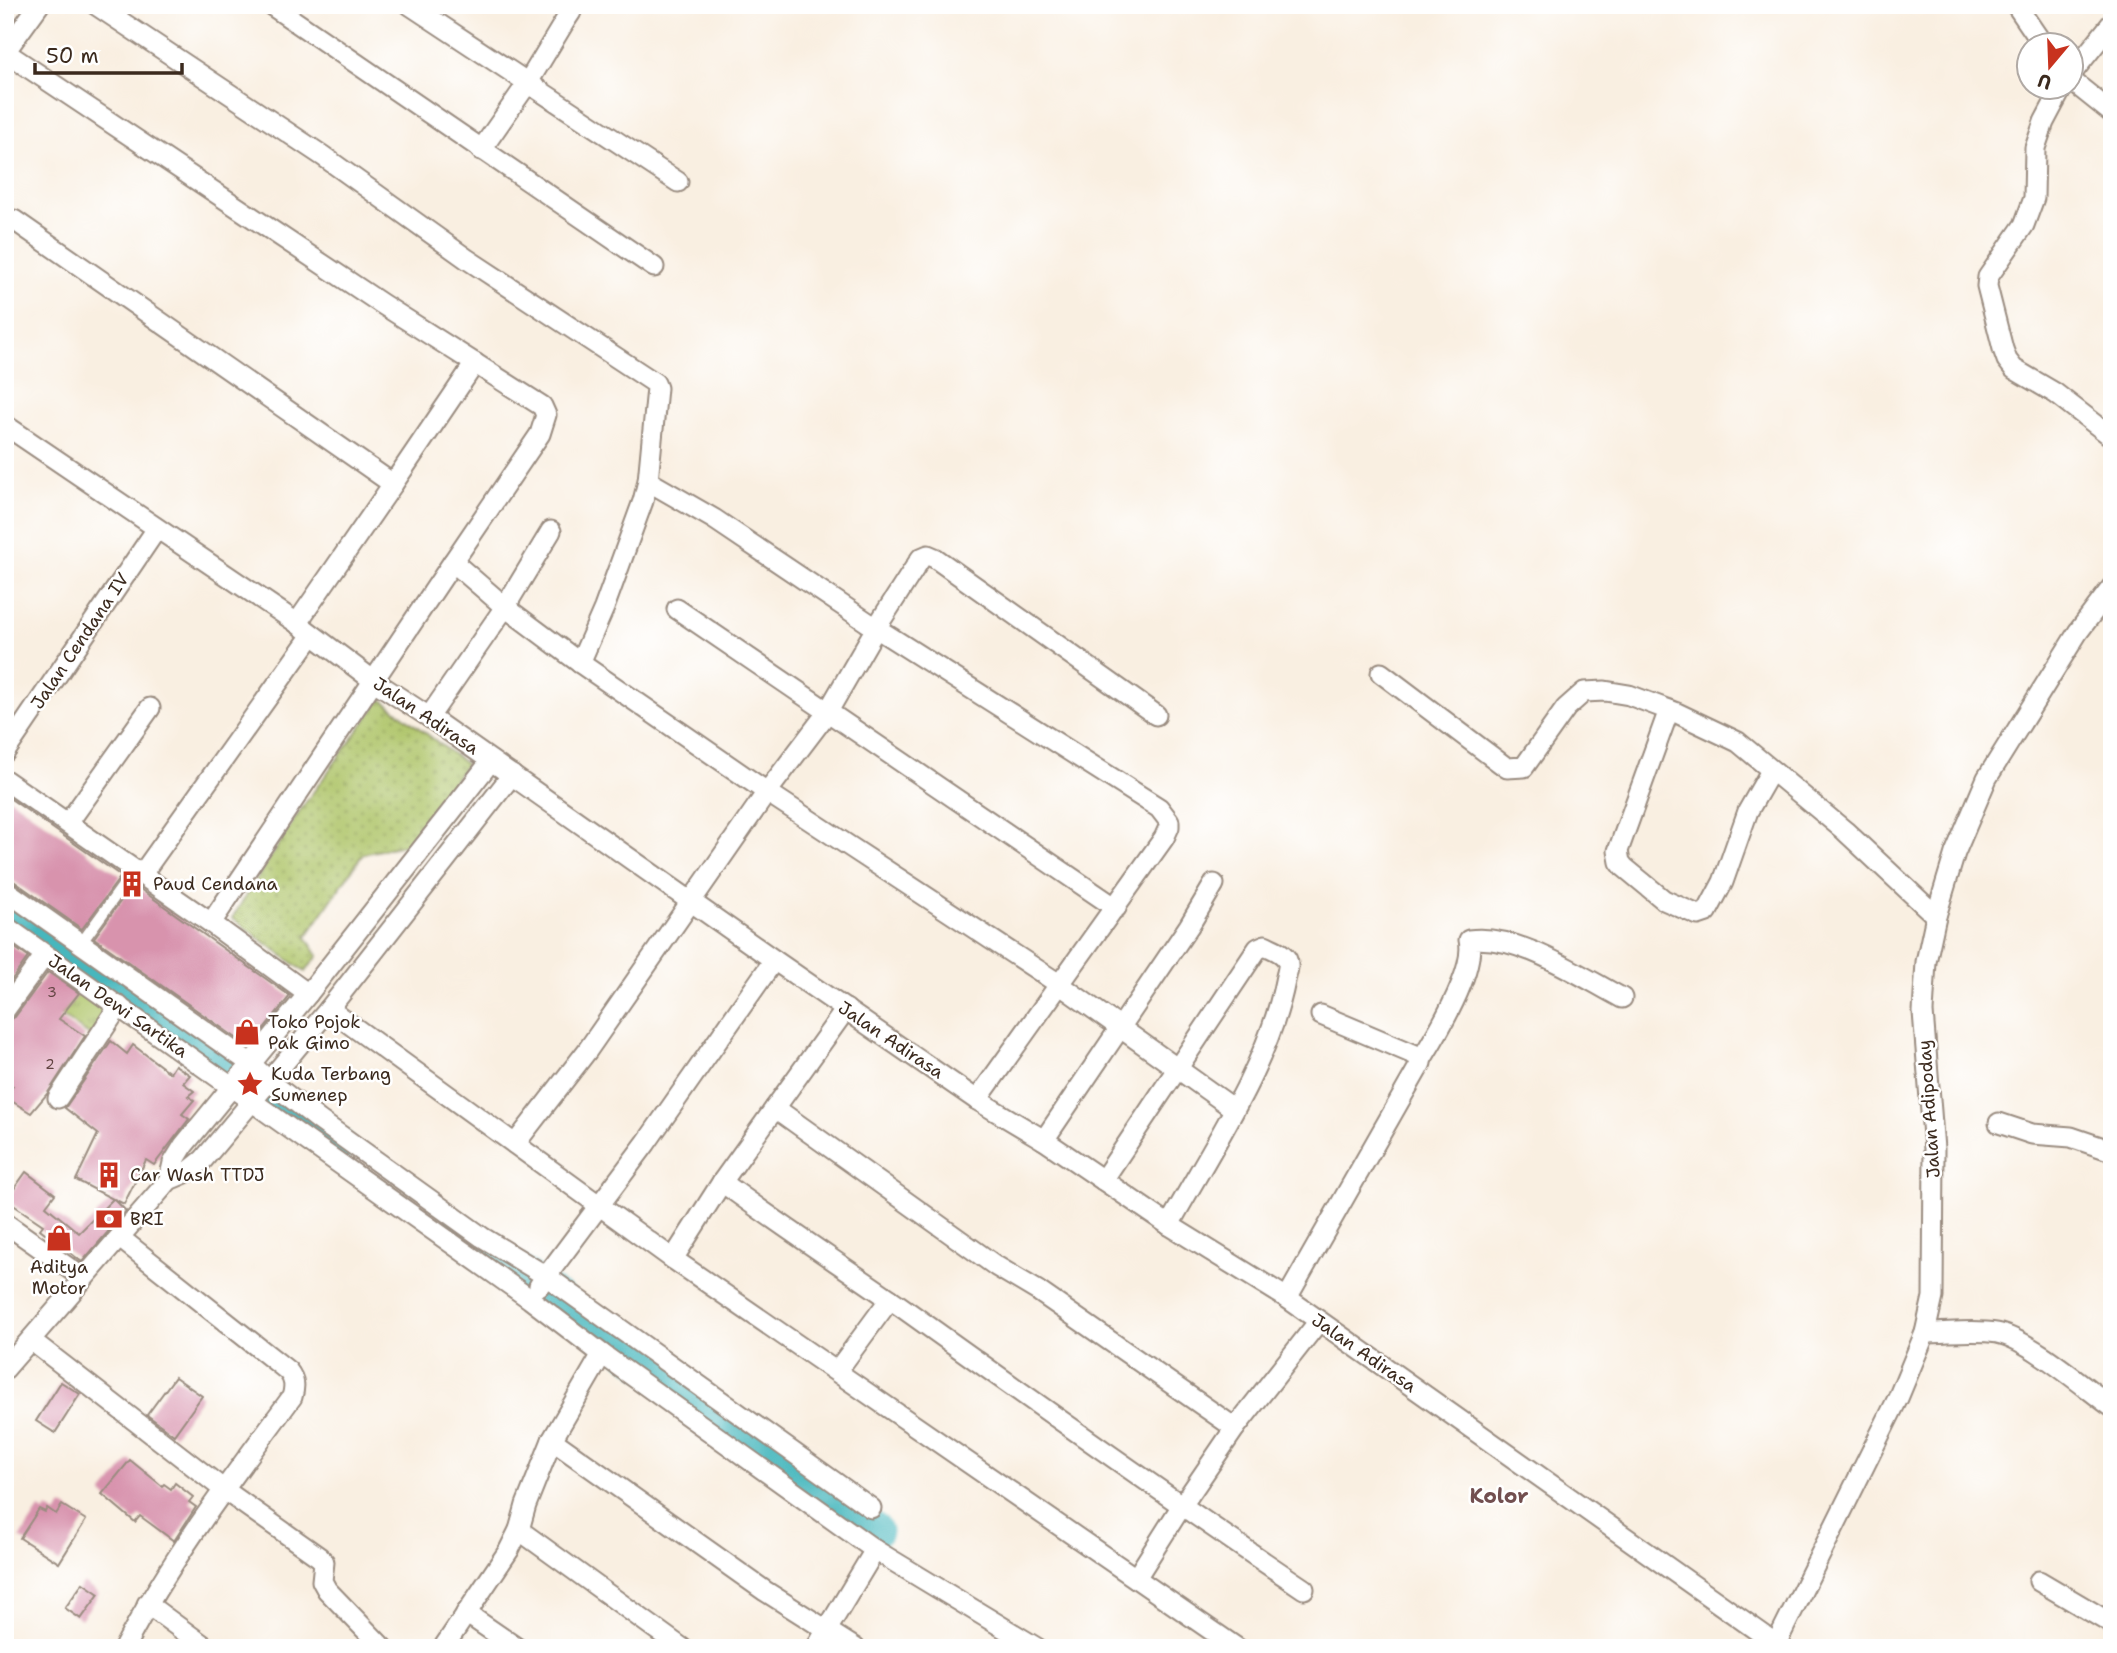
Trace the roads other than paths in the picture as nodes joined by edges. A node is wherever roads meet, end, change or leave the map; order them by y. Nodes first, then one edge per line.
1 (39, 5) edge
2 (96, 5) edge
3 (271, 5) edge
4 (410, 5) edge
5 (570, 5) edge
6 (2016, 5) edge
7 (2112, 23) edge
8 (2035, 32) edge
9 (2086, 55) edge
10 (527, 84) junction
11 (2086, 93) edge
12 (2055, 102) edge
13 (2112, 113) edge
14 (481, 150) junction
15 (678, 182) dead end
16 (14, 220) dead end
17 (654, 267) dead end
18 (475, 363) junction
19 (7, 431) edge
20 (2112, 437) edge
21 (648, 481) junction
22 (393, 484) junction
23 (156, 530) junction
24 (551, 531) dead end
25 (453, 562) junction
26 (2112, 587) edge
27 (505, 607) junction
28 (677, 609) dead end
29 (876, 628) junction
30 (304, 629) junction
31 (580, 663) junction
32 (1381, 673) dead end
33 (374, 681) junction
34 (150, 708) dead end
35 (1668, 710) junction
36 (827, 713) junction
37 (1156, 715) dead end
38 (429, 717) junction
39 (5, 752) edge
40 (491, 761) junction
41 (1771, 771) junction
42 (512, 775) junction
43 (5, 780) edge
44 (767, 792) junction
45 (68, 823) junction
46 (138, 872) junction
47 (1214, 884) dead end
48 (5, 890) edge
49 (693, 901) junction
50 (1116, 908) junction
51 (1936, 916) junction
52 (211, 923) junction
53 (5, 926) edge
54 (82, 942) junction
55 (45, 955) junction
56 (774, 960) junction
57 (1059, 984) junction
58 (308, 993) junction
59 (1622, 998) dead end
60 (119, 1006) junction
61 (329, 1009) junction
62 (846, 1009) junction
63 (5, 1010) edge
64 (1321, 1015) dead end
65 (1120, 1028) junction
66 (1421, 1060) junction
67 (250, 1063) junction
68 (1177, 1069) junction
69 (269, 1081) junction
70 (231, 1085) junction
71 (58, 1098) dead end
72 (251, 1100) junction
73 (977, 1100) junction
74 (775, 1108) junction
75 (1234, 1109) junction
76 (1999, 1123) dead end
77 (1044, 1140) junction
78 (515, 1143) junction
79 (2112, 1151) edge
80 (169, 1180) junction
81 (1103, 1180) junction
82 (722, 1182) junction
83 (598, 1205) junction
84 (5, 1223) edge
85 (1169, 1225) junction
86 (120, 1238) junction
87 (673, 1259) junction
88 (545, 1277) junction
89 (83, 1278) junction
90 (531, 1298) junction
91 (1287, 1298) junction
92 (890, 1299) junction
93 (1319, 1321) junction
94 (1925, 1333) junction
95 (32, 1341) junction
96 (601, 1354) junction
97 (10, 1358) edge
98 (837, 1371) junction
99 (2112, 1408) edge
100 (1235, 1428) junction
101 (552, 1440) junction
102 (223, 1489) junction
103 (1181, 1507) junction
104 (871, 1508) dead end
105 (519, 1530) junction
106 (875, 1550) junction
107 (1136, 1578) junction
108 (2039, 1581) dead end
109 (1304, 1589) dead end
110 (147, 1605) junction
111 (466, 1613) junction
112 (2112, 1624) edge
113 (826, 1629) junction
114 (1777, 1647) edge
115 (124, 1648) edge
116 (207, 1648) edge
117 (383, 1648) edge
118 (443, 1648) edge
119 (517, 1648) edge
120 (682, 1648) edge
121 (816, 1648) edge
122 (855, 1648) edge
123 (1037, 1648) edge
124 (1237, 1648) edge

1 - 18 street
2 - 21 street
3 - 14 street
4 - 10 street
5 - 10 street
6 - 8 street
7 - 9 street
10 - 14 street
10 - 15 street
11 - 13 street
12 - 20 street
14 - 17 street
16 - 22 street
18 - 22 street
18 - 25 street
19 - 23 street, Jalan Adirasa
21 - 29 street
21 - 31 street
22 - 30 street
23 - 30 street, Jalan Adirasa
23 - 39 street, Jalan Cendana IV
24 - 27 street
25 - 27 street
25 - 33 street
26 - 51 street, Jalan Adipoday
27 - 31 street
27 - 38 street
28 - 36 street
29 - 36 street
29 - 37 street
29 - 50 street
30 - 33 street, Jalan Adirasa
30 - 46 street
31 - 44 street
32 - 35 street
33 - 38 street, Jalan Adirasa
33 - 52 street
34 - 45 street
35 - 41 street
35 - 41 street
36 - 44 street
36 - 50 street
38 - 40 street, Jalan Adirasa
40 - 42 street, Jalan Adirasa
40 - 58 street
41 - 51 street
42 - 49 street, Jalan Adirasa
42 - 61 street
43 - 45 street
44 - 49 street
44 - 57 street
45 - 46 street
46 - 52 street
46 - 54 lane
47 - 65 street
48 - 54 street
49 - 56 street, Jalan Adirasa
49 - 78 street
50 - 57 street
51 - 94 street, Jalan Adipoday
52 - 58 street
53 - 55 street, Jalan Dewi Sartika
54 - 67 street
55 - 60 street, Jalan Dewi Sartika
55 - 63 street
56 - 62 street, Jalan Adirasa
56 - 83 street
57 - 65 street
57 - 73 street
58 - 67 street
59 - 66 street
60 - 70 street, Jalan Dewi Sartika
60 - 71 street
61 - 69 street
61 - 78 street
62 - 73 street, Jalan Adirasa
62 - 74 street
64 - 66 street
65 - 68 street
65 - 77 street
66 - 91 street
67 - 69 street
67 - 70 street
68 - 75 street
68 - 75 street
68 - 81 street
69 - 72 street
69 - 88 street
70 - 72 street, Jalan Dewi Sartika
70 - 80 street
72 - 80 street
72 - 90 street, Jalan Dewi Sartika
73 - 77 street, Jalan Adirasa
74 - 82 street
74 - 100 street
75 - 85 street
76 - 79 street
77 - 81 street, Jalan Adirasa
78 - 83 street
80 - 86 street
81 - 85 street, Jalan Adirasa
82 - 87 street
82 - 92 street
83 - 87 street
83 - 88 street
84 - 89 street
85 - 91 street, Jalan Adirasa
86 - 89 street
86 - 102 street
87 - 98 street
88 - 90 street
88 - 104 street
89 - 95 street
90 - 96 street, Jalan Dewi Sartika
91 - 93 street, Jalan Adirasa
92 - 98 street
92 - 103 street
93 - 100 street
93 - 114 street, Jalan Adirasa
94 - 99 street
94 - 114 street, Jalan Adipoday
95 - 97 street
95 - 102 street
96 - 101 street
96 - 106 street, Jalan Dewi Sartika
98 - 107 street
100 - 103 street
101 - 105 street
101 - 113 street
102 - 110 street
102 - 117 street
103 - 107 street
103 - 109 street
105 - 111 street
105 - 120 street
106 - 113 street
106 - 123 street, Jalan Dewi Sartika
107 - 124 street
108 - 112 street
110 - 115 street
110 - 116 street
111 - 118 street
111 - 119 street
113 - 121 street
113 - 122 street

